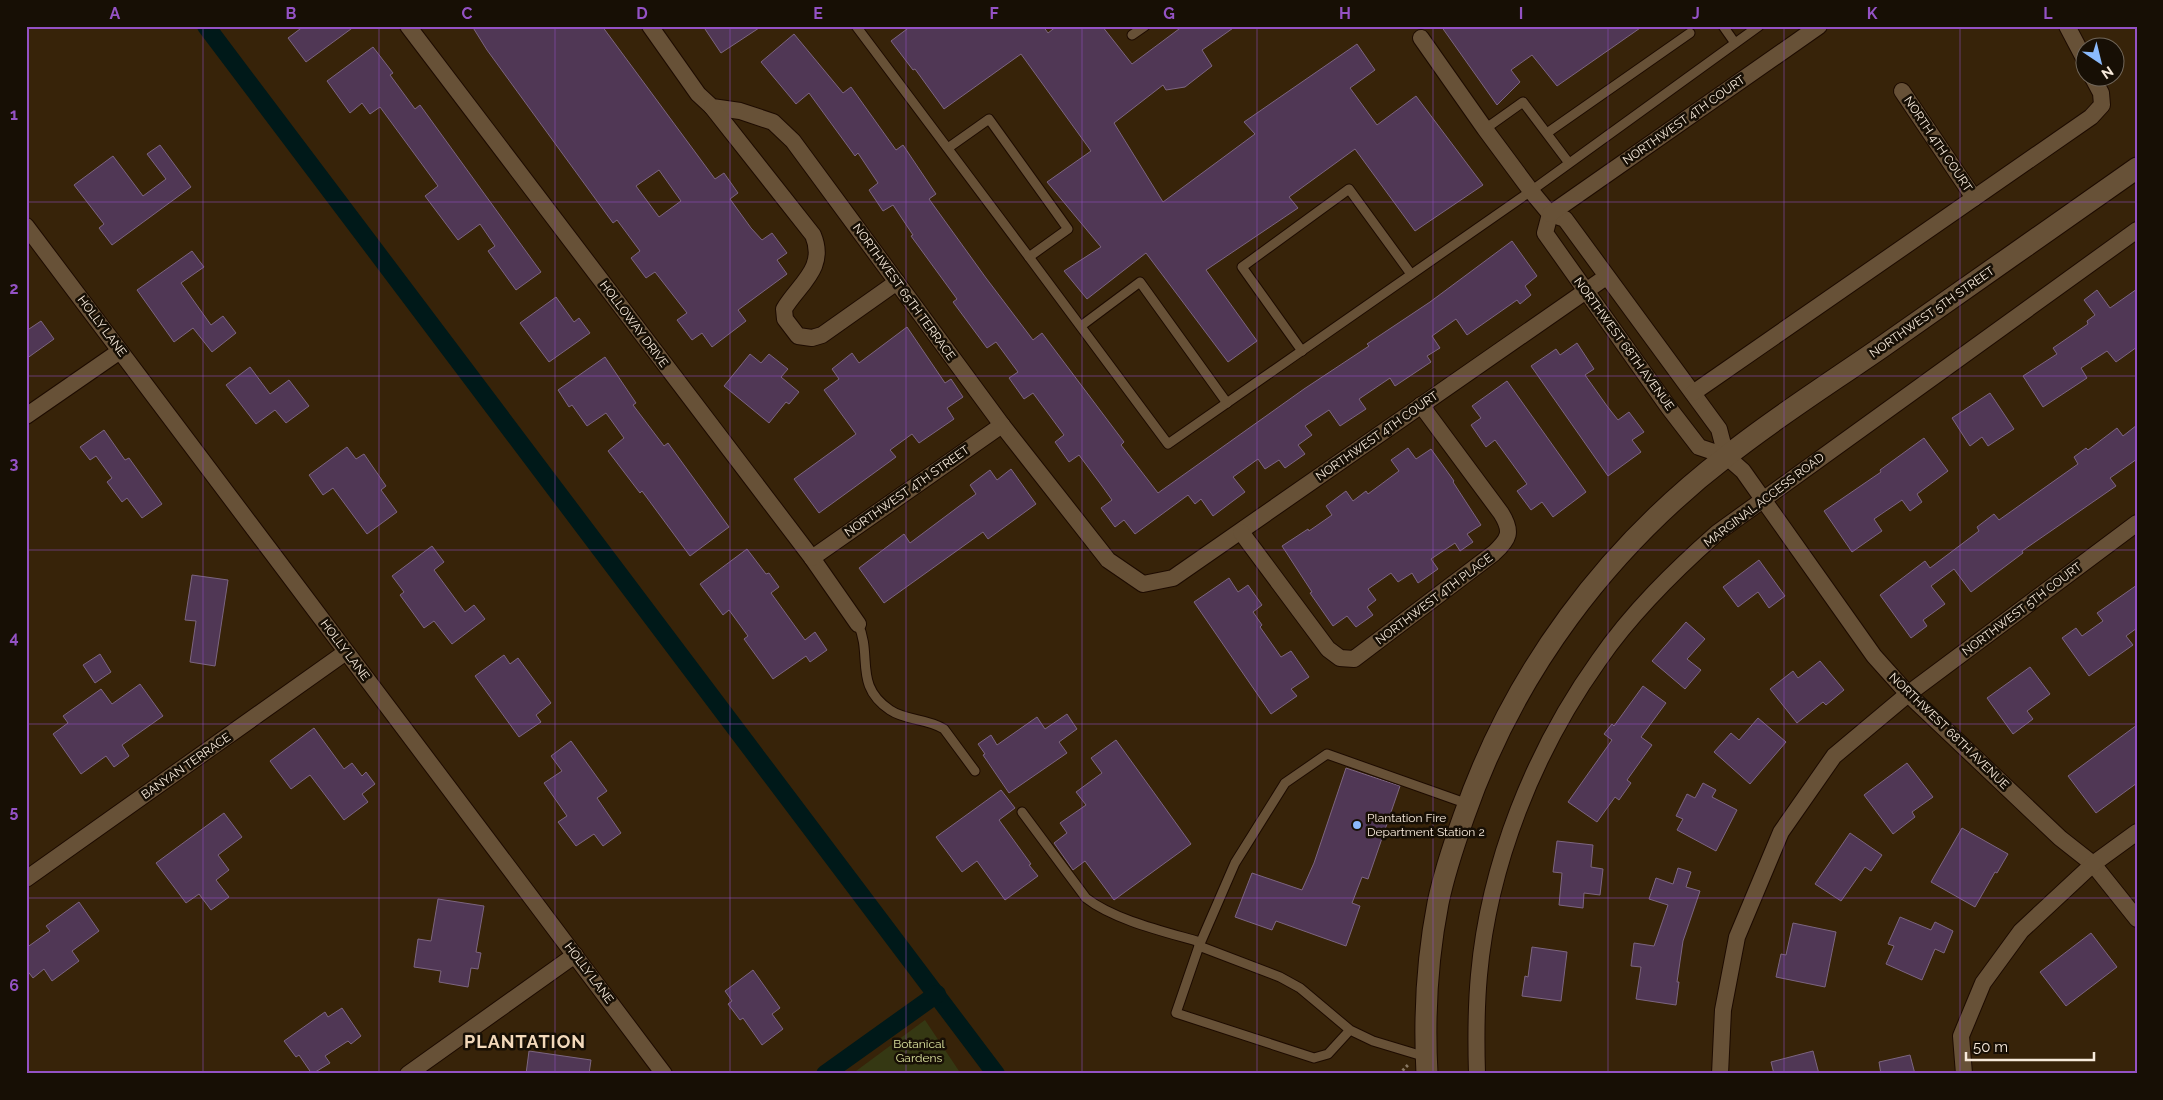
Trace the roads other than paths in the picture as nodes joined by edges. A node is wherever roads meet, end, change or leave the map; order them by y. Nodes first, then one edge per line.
1 (408, 26) edge
2 (650, 26) edge
3 (856, 26) edge
4 (1144, 26) edge
5 (1723, 26) edge
6 (1759, 26) edge
7 (1819, 26) edge
8 (2067, 26) edge
9 (1690, 33) dead end
10 (1132, 35) dead end
11 (1422, 38) dead end
12 (1735, 43) junction
13 (2076, 43) edge
14 (2098, 88) edge
15 (1902, 91) dead end
16 (712, 107) junction
17 (1485, 129) junction
18 (1547, 133) junction
19 (948, 148) junction
20 (1569, 163) junction
21 (2137, 168) edge
22 (1531, 191) junction
23 (1974, 198) junction
24 (1550, 214) junction
25 (26, 226) edge
26 (2137, 230) edge
27 (1029, 257) junction
28 (1411, 274) junction
29 (1606, 277) junction
30 (897, 282) junction
31 (1586, 291) junction
32 (1081, 326) junction
33 (120, 350) junction
34 (1302, 350) junction
35 (1693, 393) junction
36 (1227, 403) junction
37 (1421, 405) junction
38 (26, 416) edge
39 (1002, 425) junction
40 (1726, 456) junction
41 (1763, 498) junction
42 (2137, 523) edge
43 (1241, 532) junction
44 (812, 558) junction
45 (1143, 584) joint
46 (858, 624) joint
47 (346, 652) junction
48 (1908, 694) junction
49 (975, 771) dead end
50 (1468, 804) junction
51 (1022, 812) dead end
52 (2137, 832) edge
53 (2093, 864) junction
54 (26, 879) edge
55 (2137, 918) edge
56 (1199, 944) junction
57 (575, 956) junction
58 (1350, 1030) junction
59 (1421, 1065) edge
60 (408, 1074) edge
61 (664, 1074) edge
62 (1477, 1074) edge
63 (1720, 1074) edge
64 (1964, 1074) edge

1 - 44 street, HOLLOWAY DRIVE
2 - 16 street
3 - 19 lane
4 - 10 lane
5 - 12 lane
6 - 12 lane
7 - 24 street, NORTHWEST 4TH COURT
8 - 13 street
9 - 18 lane
11 - 17 street, NORTHWEST 68TH AVENUE
12 - 20 lane
14 - 23 street
15 - 23 street, NORTH 4TH COURT
16 - 30 street, NORTHWEST 65TH TERRACE
16 - 30 street
17 - 18 lane
17 - 22 street, NORTHWEST 68TH AVENUE
18 - 20 lane
19 - 27 lane
19 - 27 lane
20 - 22 lane
21 - 40 street, NORTHWEST 5TH STREET
22 - 24 street, NORTHWEST 68TH AVENUE
22 - 28 lane
23 - 35 street
24 - 29 street, NORTHWEST 68TH AVENUE
24 - 31 street, NORTHWEST 68TH AVENUE
25 - 33 street, HOLLY LANE
26 - 41 street, MARGINAL ACCESS ROAD
27 - 32 lane
28 - 34 lane
28 - 34 lane
29 - 31 street, NORTHWEST 4TH COURT
29 - 35 street, NORTHWEST 68TH AVENUE
30 - 39 street, NORTHWEST 65TH TERRACE
31 - 37 street, NORTHWEST 4TH COURT
31 - 40 street, NORTHWEST 68TH AVENUE
32 - 36 lane
32 - 36 lane
33 - 38 street
33 - 47 street, HOLLY LANE
34 - 36 lane
35 - 40 street, NORTHWEST 68TH AVENUE
37 - 43 street, NORTHWEST 4TH COURT
37 - 43 street, NORTHWEST 4TH PLACE
39 - 44 street, NORTHWEST 4TH STREET
39 - 45 street, NORTHWEST 65TH TERRACE
40 - 41 street, NORTHWEST 68TH AVENUE
40 - 50 street, NORTHWEST 5TH STREET
41 - 48 street, NORTHWEST 68TH AVENUE
41 - 62 street, MARGINAL ACCESS ROAD
42 - 48 street, NORTHWEST 5TH COURT
43 - 45 street, NORTHWEST 4TH COURT
44 - 46 street, HOLLOWAY DRIVE
46 - 49 lane
47 - 54 street, BANYAN TERRACE
47 - 57 street, HOLLY LANE
48 - 53 street, NORTHWEST 68TH AVENUE
48 - 63 street, NORTHWEST 5TH COURT
50 - 56 lane
50 - 59 street, NORTHWEST 5TH STREET
51 - 56 lane
52 - 53 street
53 - 55 street, NORTHWEST 68TH AVENUE
53 - 64 street
56 - 58 lane
56 - 58 lane
57 - 60 street
57 - 61 street, HOLLY LANE
58 - 59 lane

